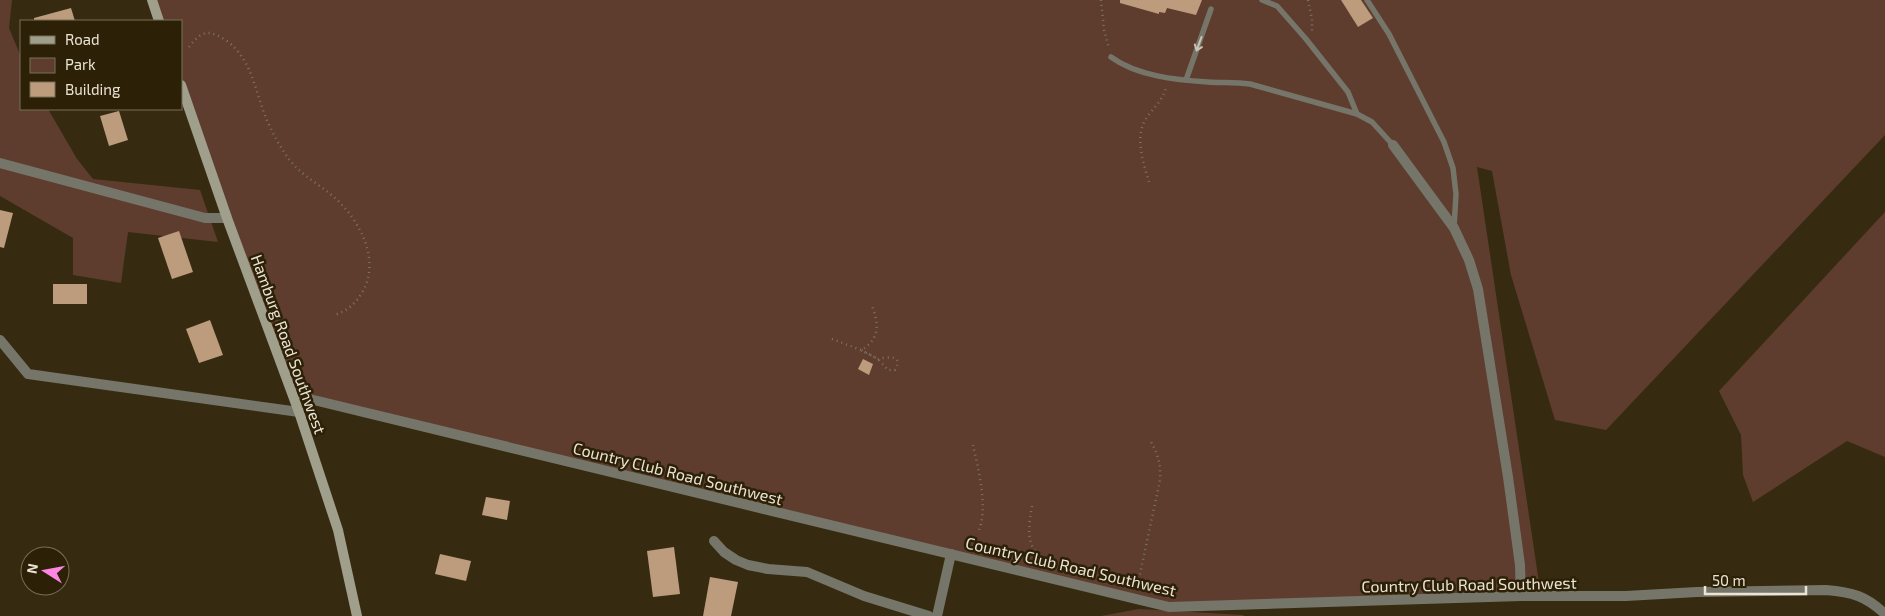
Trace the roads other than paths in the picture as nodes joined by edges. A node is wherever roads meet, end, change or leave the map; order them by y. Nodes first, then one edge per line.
1 (152, 0) edge
2 (1262, 0) edge
3 (1367, 0) edge
4 (1211, 9) dead end
5 (159, 20) edge
6 (1111, 57) road end
7 (1186, 80) junction
8 (182, 88) edge
9 (1357, 114) junction
10 (1393, 145) joint
11 (0, 163) edge
12 (228, 218) junction
13 (1454, 228) junction
14 (0, 340) edge
15 (293, 395) junction
16 (299, 412) junction
17 (714, 541) dead end
18 (950, 554) junction
19 (1521, 596) junction
20 (1885, 614) edge
21 (357, 616) edge
22 (928, 616) edge
23 (936, 616) edge

1 - 5 street
2 - 9 lane
3 - 13 lane
4 -> 7 lane
6 - 7 lane
7 - 9 lane
8 - 12 street, Hamburg Road Southwest
9 - 10 lane
10 - 13 street
11 - 12 street
12 - 15 street, Hamburg Road Southwest
13 - 19 street
14 - 16 street
15 - 16 street, Hamburg Road Southwest
15 - 18 street, Country Club Road Southwest
16 - 21 street, Hamburg Road Southwest
17 - 22 street
18 - 19 street, Country Club Road Southwest
18 - 23 street
19 - 20 street, Country Club Road Southwest

